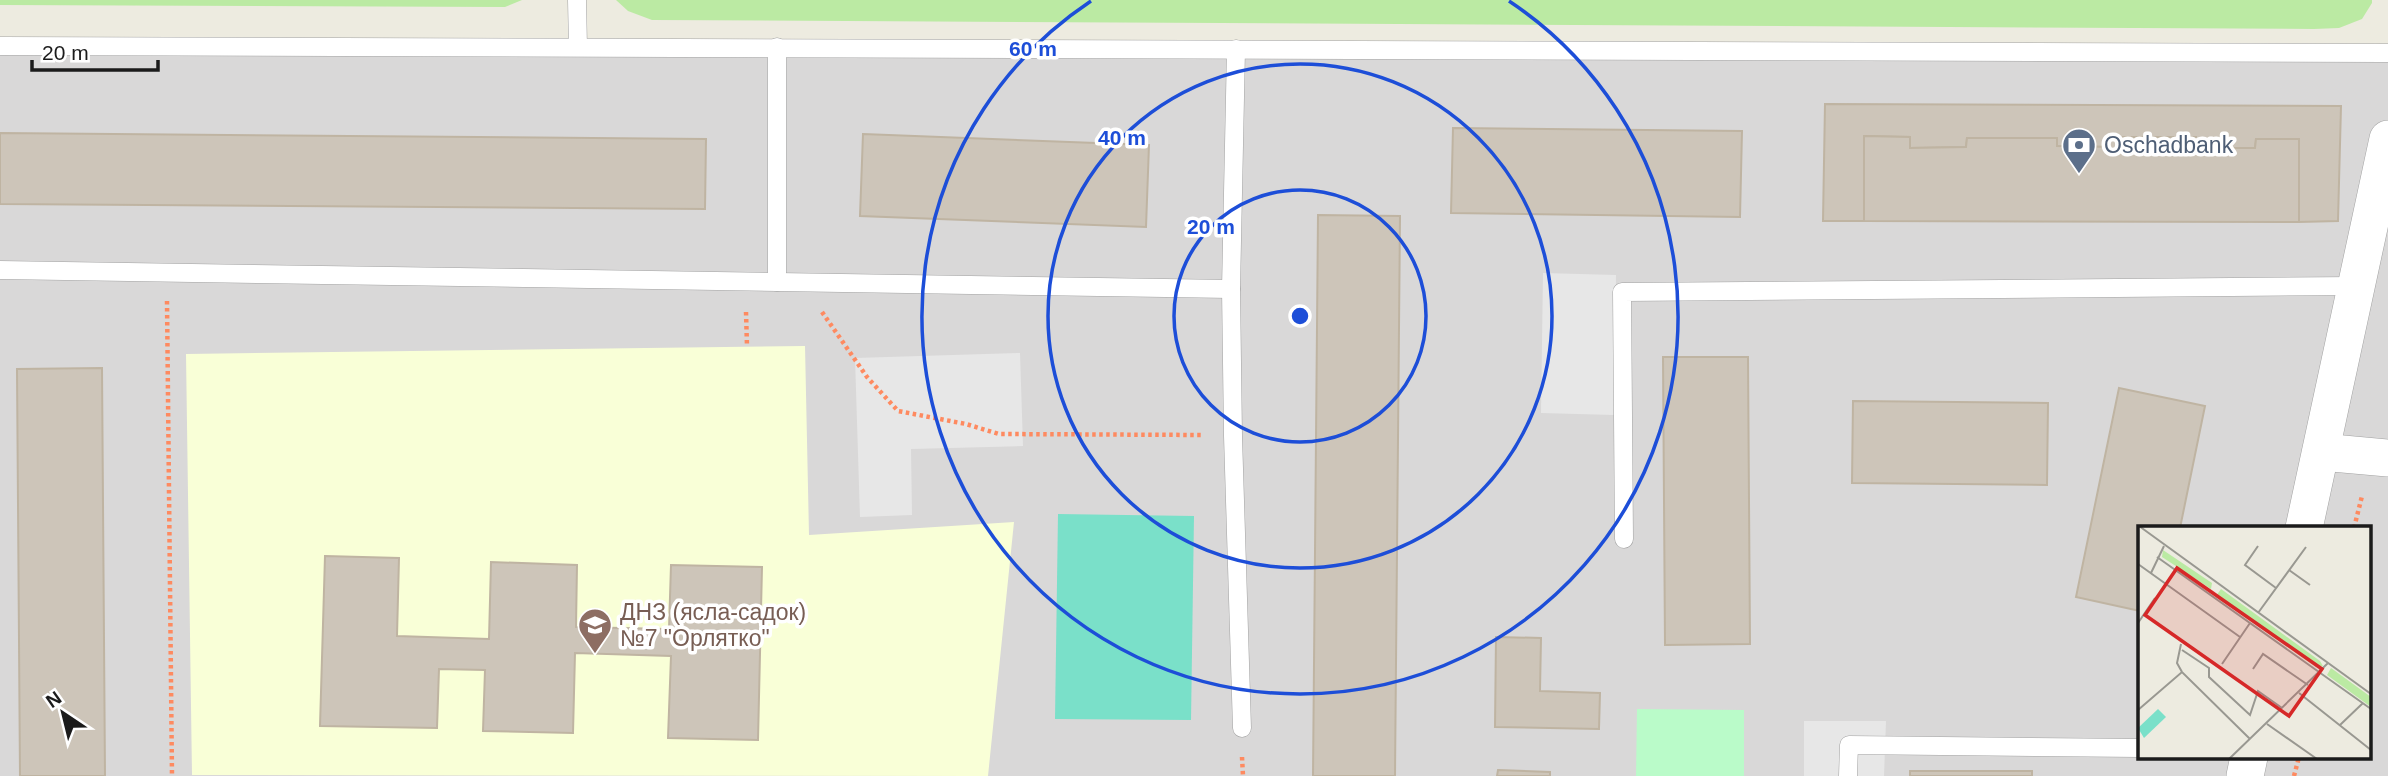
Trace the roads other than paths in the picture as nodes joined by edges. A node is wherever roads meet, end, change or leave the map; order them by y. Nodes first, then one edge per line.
1 (577, 0) edge
2 (0, 46) edge
3 (578, 47) junction
4 (777, 47) junction
5 (1236, 49) junction
6 (2388, 53) edge
7 (2388, 139) edge
8 (0, 270) edge
9 (777, 282) junction
10 (2357, 286) junction
11 (1231, 289) junction
12 (2322, 453) junction
13 (2388, 458) edge
14 (2304, 526) edge
15 (1624, 539) dead end
16 (1242, 728) dead end
17 (2138, 748) edge
18 (2249, 758) edge
19 (1848, 776) edge
20 (2245, 776) edge

1 - 3 lane
2 - 3 lane
3 - 4 lane
4 - 5 lane
4 - 9 lane
5 - 6 lane
5 - 11 lane
7 - 10 street
8 - 9 lane
9 - 11 lane
10 - 12 street
10 - 15 lane
11 - 16 lane
12 - 13 street
12 - 14 street
17 - 19 lane
18 - 20 street

